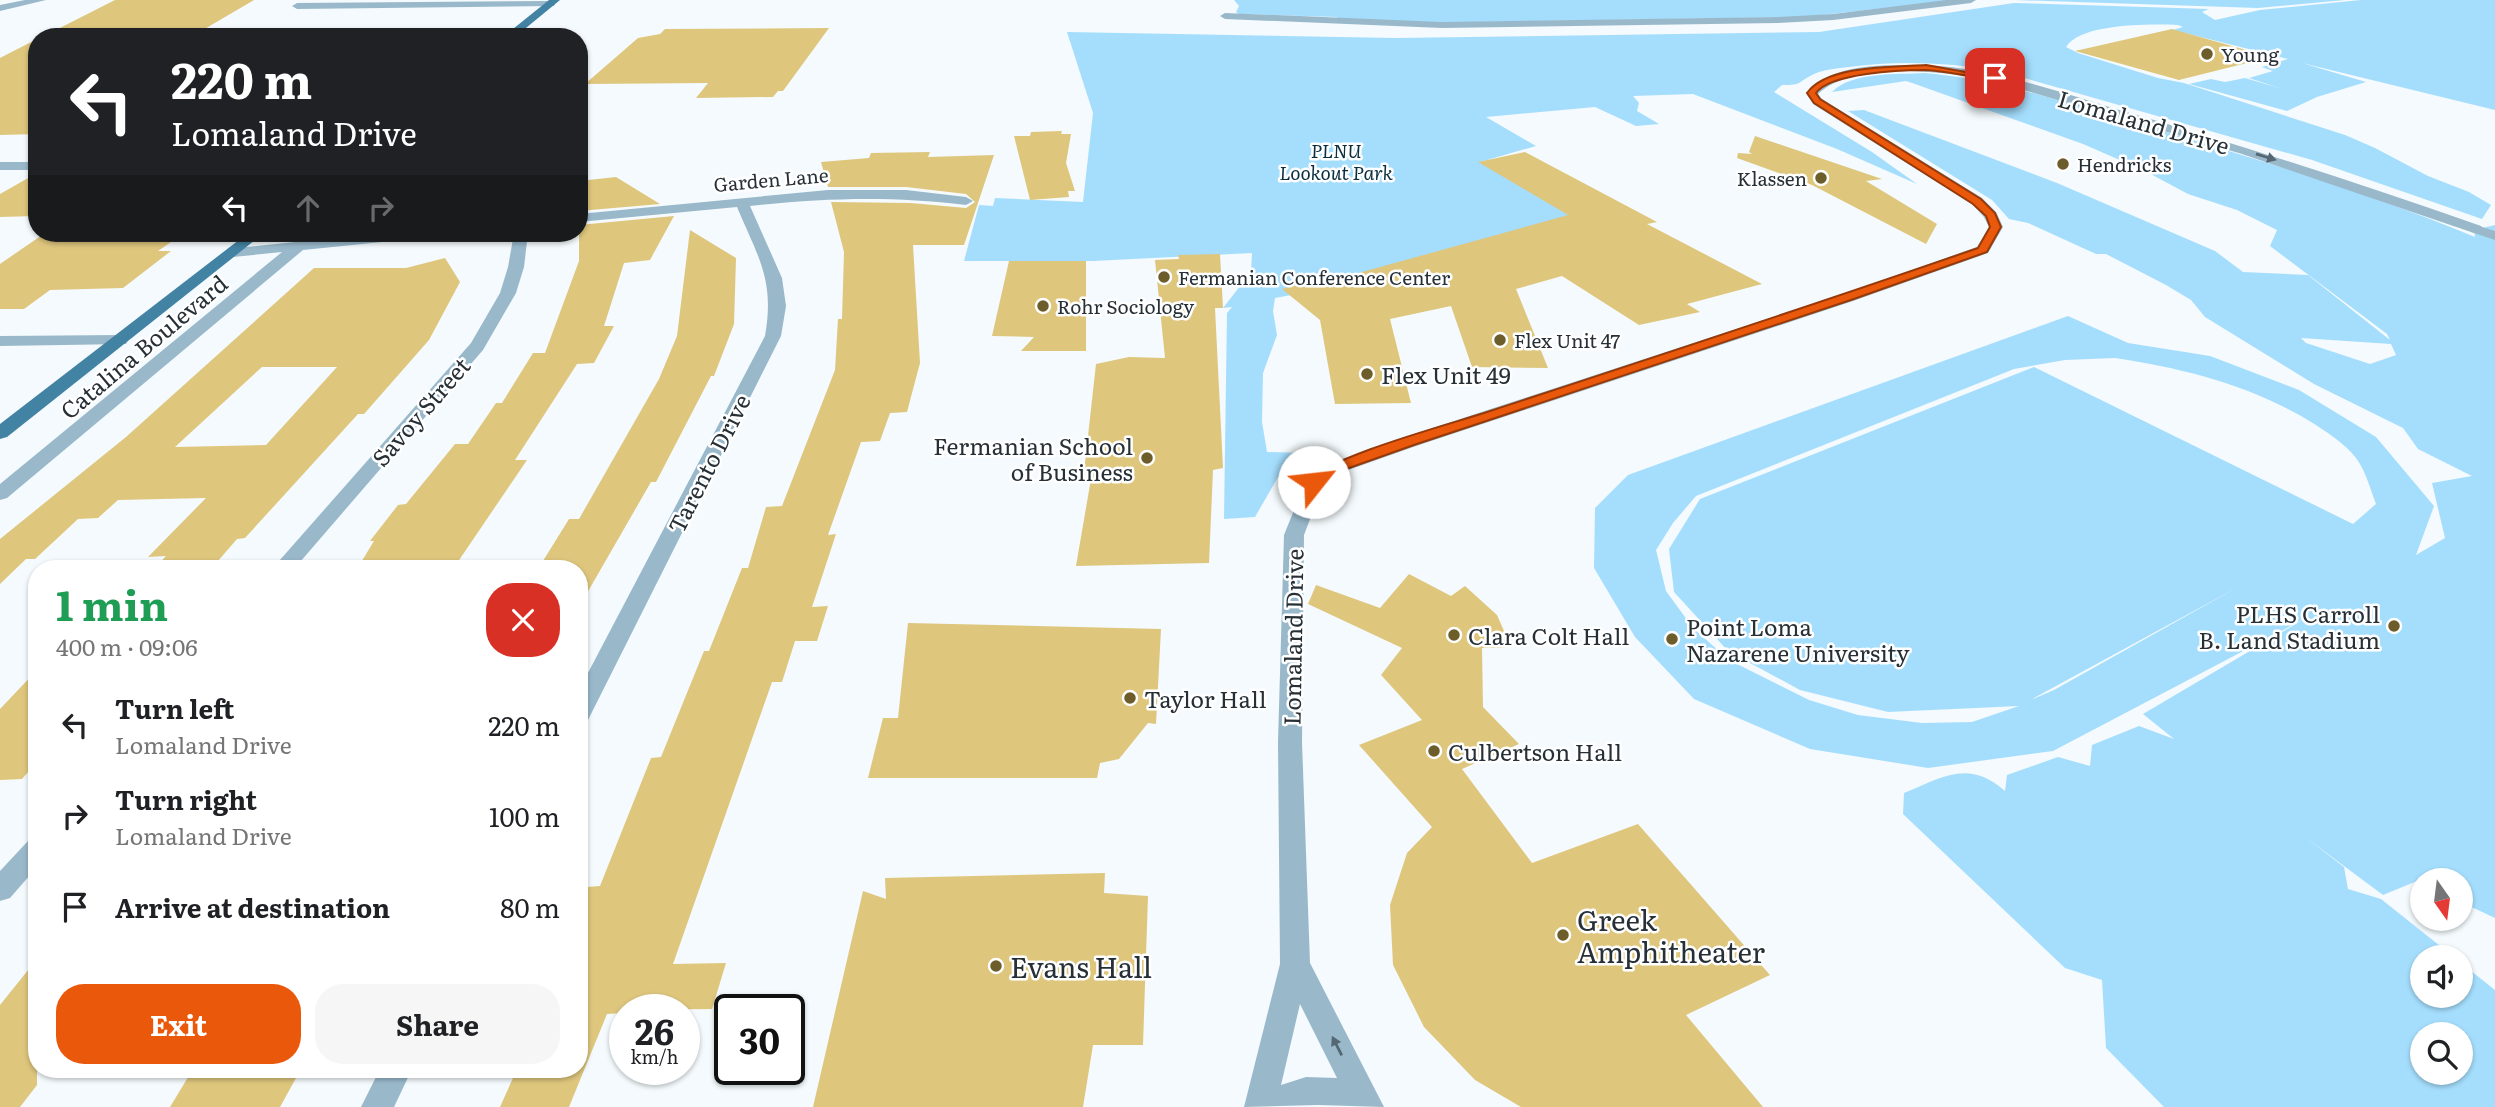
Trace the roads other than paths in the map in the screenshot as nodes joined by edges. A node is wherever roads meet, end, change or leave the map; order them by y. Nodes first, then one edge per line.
1 (41, 0) edge
2 (1971, 0) edge
3 (552, 2) edge
4 (297, 6) dead end
5 (0, 8) edge
6 (1225, 16) dead end
7 (519, 28) edge
8 (0, 166) edge
9 (28, 166) edge
10 (966, 201) dead end
11 (742, 203) junction
12 (588, 217) edge
13 (2495, 236) edge
14 (246, 242) edge
15 (303, 242) edge
16 (332, 242) edge
17 (520, 242) edge
18 (299, 245) junction
19 (233, 252) junction
20 (120, 340) junction
21 (0, 341) edge
22 (0, 433) edge
23 (0, 494) edge
24 (290, 560) edge
25 (588, 696) edge
26 (28, 858) edge
27 (0, 890) edge
28 (1294, 964) junction
29 (392, 1078) edge
30 (377, 1107) edge
31 (1261, 1107) edge
32 (1270, 1107) edge
33 (1367, 1107) edge

1 - 5 street
2 - 6 street
3 - 4 street
3 - 7 main road
8 - 9 street
10 - 11 street, Garden Lane
11 - 12 street, Garden Lane
11 - 25 street, Tarento Drive
28 -> 13 street, Lomaland Drive
14 - 19 main road, Catalina Boulevard
15 - 18 street, Catalina Boulevard
16 - 18 street
17 - 24 street, Savoy Street
18 - 19 street
18 - 23 street, Catalina Boulevard
19 - 20 main road, Catalina Boulevard
20 - 21 street
20 - 22 main road, Catalina Boulevard
26 - 27 street
28 - 31 street, Lomaland Drive
33 -> 28 street, Lomaland Drive
29 - 30 street
32 - 33 street

